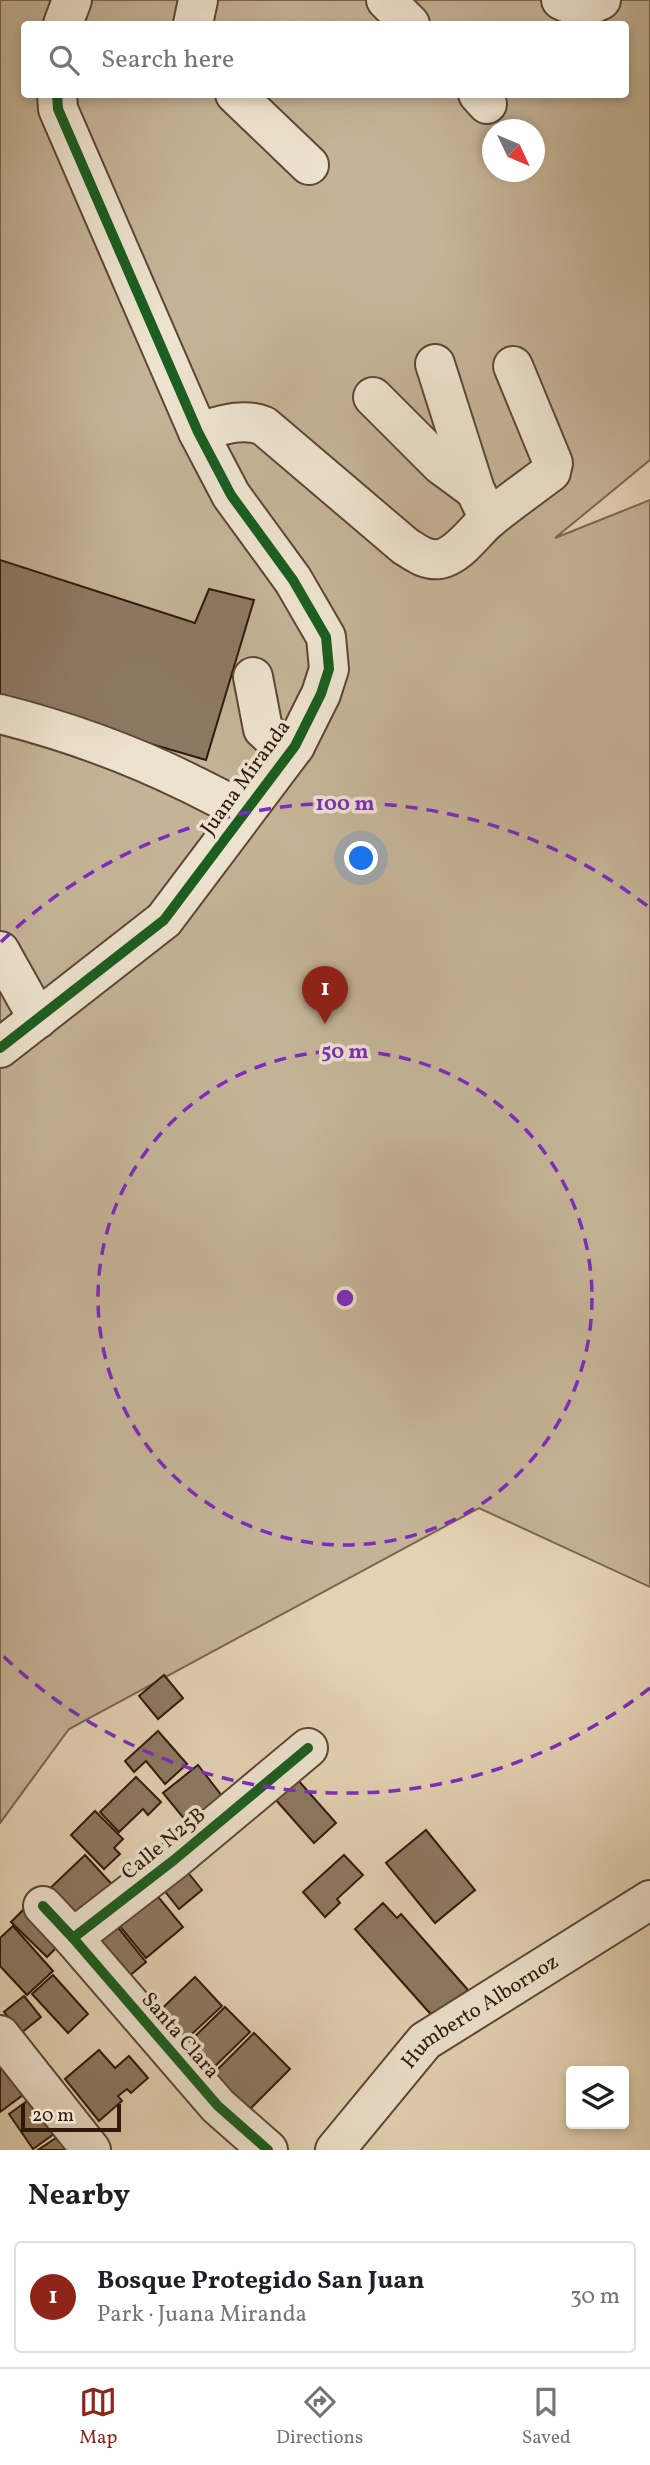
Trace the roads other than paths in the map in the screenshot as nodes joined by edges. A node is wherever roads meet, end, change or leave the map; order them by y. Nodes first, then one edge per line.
1 (72, 0) edge
2 (198, 0) edge
3 (386, 0) edge
4 (561, 0) edge
5 (601, 0) edge
6 (65, 21) edge
7 (194, 21) edge
8 (407, 21) edge
9 (57, 98) edge
10 (239, 98) edge
11 (309, 165) dead end
12 (435, 364) dead end
13 (513, 366) dead end
14 (373, 397) dead end
15 (198, 432) junction
16 (482, 504) junction
17 (253, 677) dead end
18 (0, 714) edge
19 (295, 746) junction
20 (245, 810) junction
21 (0, 951) edge
22 (38, 1019) junction
23 (0, 1048) edge
24 (308, 1748) dead end
25 (650, 1900) edge
26 (43, 1906) dead end
27 (73, 1938) junction
28 (0, 2035) edge
29 (91, 2150) edge
30 (268, 2150) edge
31 (335, 2150) edge

1 - 6 street
2 - 7 street
3 - 8 street
4 - 5 street
9 - 15 street, Juana Miranda
10 - 11 street
12 - 16 street
13 - 16 street
14 - 16 street
15 - 16 street
15 - 19 street, Juana Miranda
17 - 19 street
18 - 20 street
19 - 20 street, Juana Miranda
20 - 22 street, Juana Miranda
21 - 22 street
22 - 23 street, Juana Miranda
24 - 27 street, Calle N25B
25 - 31 street, Humberto Albornoz
26 - 27 street
27 - 30 street, Santa Clara
28 - 29 street

